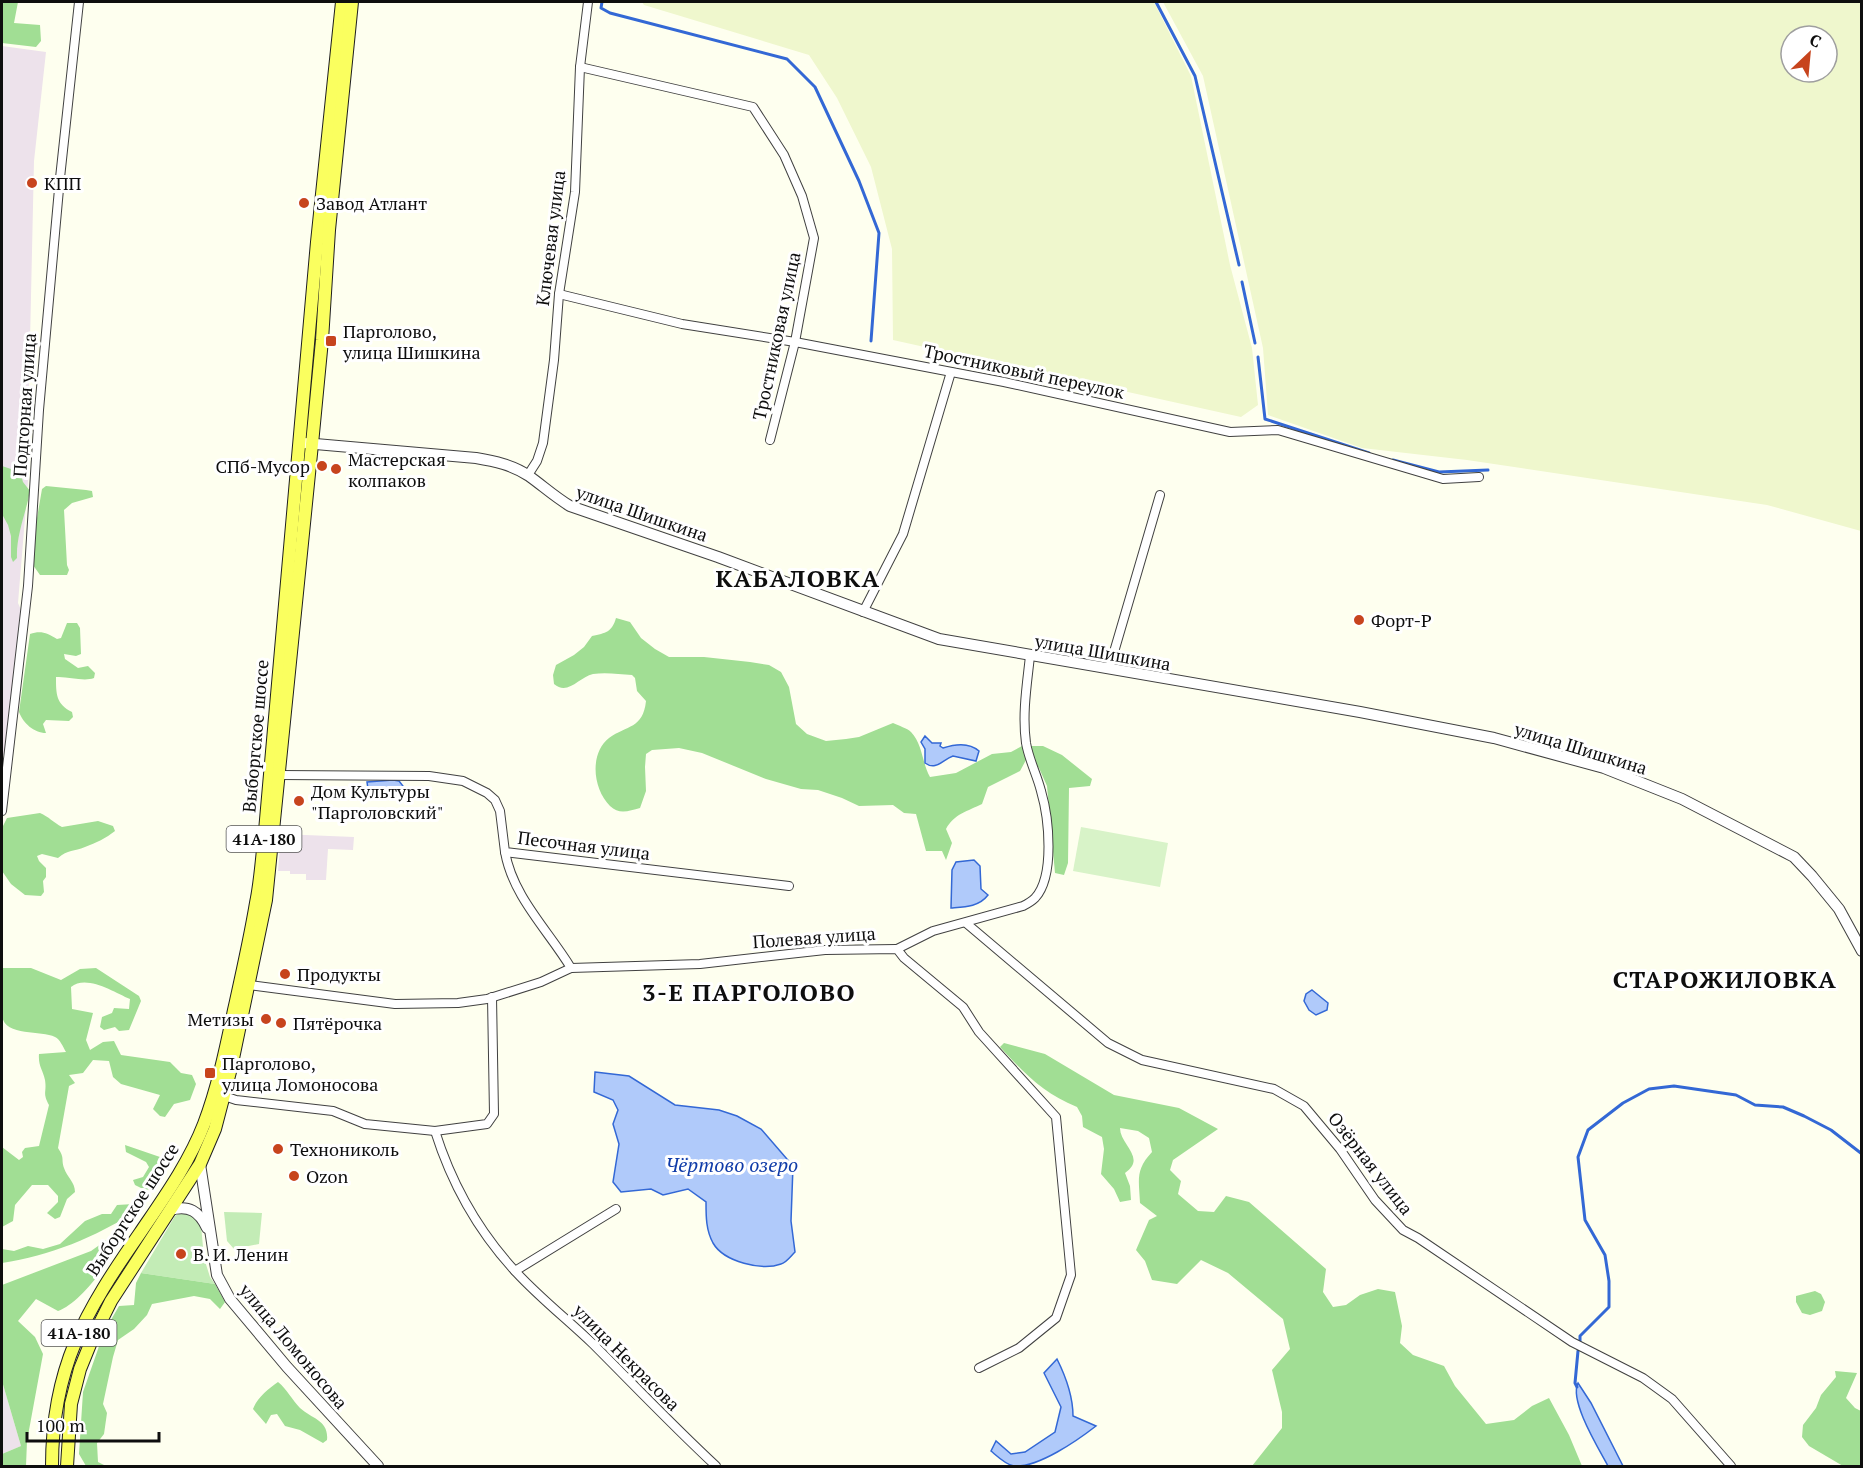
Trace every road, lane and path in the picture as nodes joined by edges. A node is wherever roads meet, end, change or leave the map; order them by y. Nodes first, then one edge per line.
1 (79, 2) edge
2 (342, 2) edge
3 (352, 2) edge
4 (588, 2) edge
5 (580, 67) junction
6 (559, 294) junction
7 (795, 342) junction
8 (951, 372) junction
9 (770, 440) dead end
10 (306, 443) junction
11 (528, 475) junction
12 (1479, 477) dead end
13 (1160, 495) dead end
14 (863, 612) junction
15 (1030, 656) junction
16 (1108, 669) junction
17 (280, 776) junction
18 (2, 811) edge
19 (505, 852) junction
20 (789, 886) dead end
21 (966, 923) junction
22 (897, 949) junction
23 (1862, 951) edge
24 (571, 968) junction
25 (249, 985) junction
26 (492, 997) junction
27 (224, 1096) junction
28 (435, 1131) junction
29 (200, 1164) junction
30 (616, 1209) dead end
31 (170, 1210) junction
32 (210, 1234) junction
33 (515, 1271) junction
34 (979, 1368) dead end
35 (52, 1467) edge
36 (68, 1467) edge
37 (378, 1467) edge
38 (716, 1467) edge
39 (1731, 1467) edge

1 - 18 street, Подгорная улица
2 - 10 main road, Выборгское шоссе / 41А-180
3 - 10 main road, Выборгское шоссе / 41А-180
4 - 5 street, Ключевая улица
5 - 6 street, Ключевая улица
5 - 7 street, Тростниковая улица
6 - 7 street, Тростниковый переулок
6 - 11 street, Ключевая улица
7 - 8 street, Тростниковый переулок
7 - 9 street, Тростниковая улица
8 - 12 street, Тростниковый переулок
8 - 14 street
10 - 11 street, улица Шишкина
10 - 17 main road, Выборгское шоссе / 41А-180
10 - 35 main road, Выборгское шоссе / 41А-180
11 - 14 street, улица Шишкина
13 - 16 street
14 - 15 street, улица Шишкина
15 - 16 street, улица Шишкина
15 - 21 street
16 - 23 street, улица Шишкина
17 - 19 street, Песочная улица
17 - 25 main road, Выборгское шоссе / 41А-180
19 - 20 street, Песочная улица
19 - 24 street
21 - 22 street
21 - 39 street, Озёрная улица
22 - 24 street, Полевая улица
22 - 34 street, Полевая улица
24 - 26 street, Полевая улица
25 - 26 street, Полевая улица
25 - 27 main road, Выборгское шоссе / 41А-180
26 - 28 street
27 - 28 street
27 - 29 main road, Выборгское шоссе / 41А-180
28 - 33 street, улица Некрасова
29 - 31 main road, Выборгское шоссе / 41А-180
29 - 32 street, улица Ломоносова
30 - 33 street
31 - 32 street, улица Ломоносова
31 - 36 main road, Выборгское шоссе / 41А-180
32 - 37 street, улица Ломоносова
33 - 38 street, улица Некрасова

